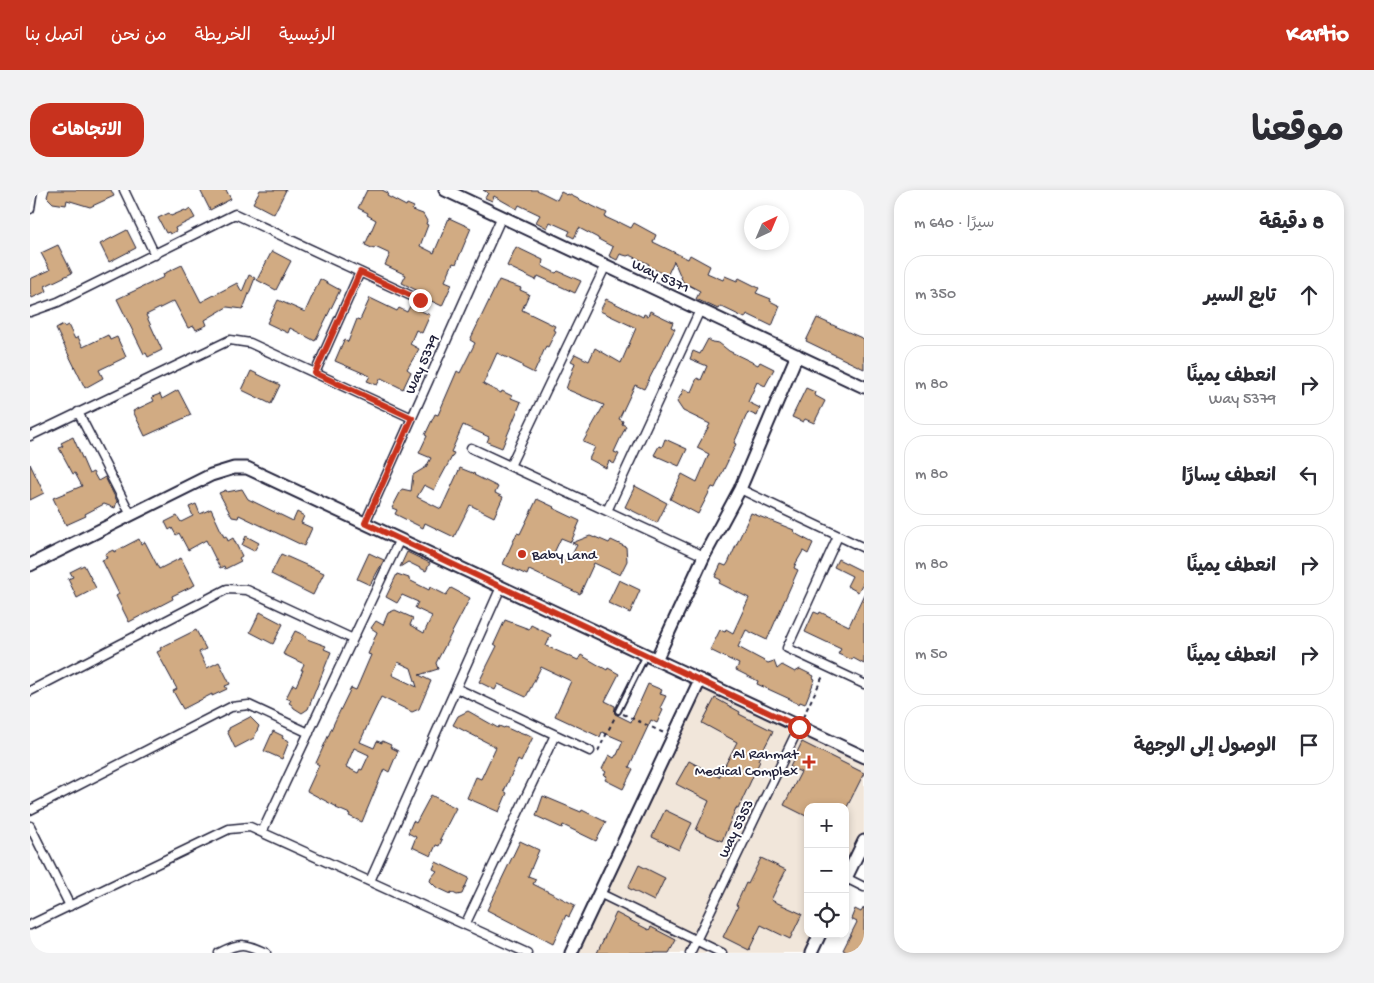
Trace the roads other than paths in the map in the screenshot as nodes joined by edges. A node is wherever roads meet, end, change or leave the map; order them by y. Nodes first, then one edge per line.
1 (33, 190) edge
2 (124, 190) edge
3 (445, 190) edge
4 (30, 209) edge
5 (502, 216) junction
6 (155, 255) junction
7 (606, 266) junction
8 (360, 272) junction
9 (420, 300) dead end
10 (700, 310) junction
11 (30, 312) edge
12 (797, 356) junction
13 (315, 373) junction
14 (864, 387) edge
15 (78, 412) junction
16 (412, 418) junction
17 (30, 436) edge
18 (470, 448) dead end
19 (510, 466) junction
20 (740, 489) junction
21 (608, 511) junction
22 (131, 515) junction
23 (365, 523) junction
24 (838, 536) junction
25 (400, 540) junction
26 (864, 548) edge
27 (704, 556) junction
28 (30, 565) edge
29 (502, 587) junction
30 (353, 639) junction
31 (651, 658) junction
32 (700, 680) junction
33 (864, 684) edge
34 (456, 688) junction
35 (30, 691) edge
36 (618, 711) road end
37 (799, 727) junction
38 (309, 733) junction
39 (555, 735) junction
40 (590, 751) road end
41 (864, 757) edge
42 (30, 810) edge
43 (30, 826) edge
44 (262, 832) junction
45 (864, 841) edge
46 (849, 873) edge
47 (849, 880) edge
48 (370, 882) junction
49 (864, 887) edge
50 (599, 893) junction
51 (70, 906) junction
52 (465, 925) junction
53 (30, 926) edge
54 (818, 938) edge
55 (696, 940) junction
56 (219, 953) edge
57 (266, 953) edge
58 (527, 953) edge
59 (571, 953) edge
60 (690, 953) edge
61 (722, 953) edge
62 (811, 953) edge

1 - 4 street
2 - 6 street
3 - 5 street, Way 5371
5 - 7 street, Way 5371
5 - 16 street, Way 5379
6 - 8 street
6 - 11 street
7 - 10 street, Way 5371
7 - 19 street
8 - 9 street
8 - 13 street
10 - 12 street, Way 5371
10 - 21 street
12 - 14 street, Way 5371
12 - 20 street
13 - 15 street
13 - 16 street
15 - 17 street
15 - 22 street
16 - 23 street, Way 5379
18 - 19 street
19 - 21 street
20 - 24 street
20 - 27 street
21 - 27 street
22 - 23 street
22 - 28 street
23 - 25 street
24 - 26 street
24 - 33 street
25 - 29 street
25 - 30 street
27 - 31 street
29 - 31 street
29 - 34 street
30 - 35 street
30 - 38 street
31 - 32 street
31 - 36 lane
32 - 37 street
32 - 50 street
34 - 39 street
34 - 48 street
37 - 41 street
37 - 55 street, way 5353
38 - 42 street
38 - 44 street
39 - 40 street
39 - 52 street
43 - 51 street
44 - 48 street
44 - 51 street
45 - 46 street
47 - 49 street
48 - 52 street
50 - 55 street
50 - 59 street
51 - 53 street
52 - 58 street
54 - 62 street
55 - 60 street, way 5353
55 - 61 street
56 - 57 street

